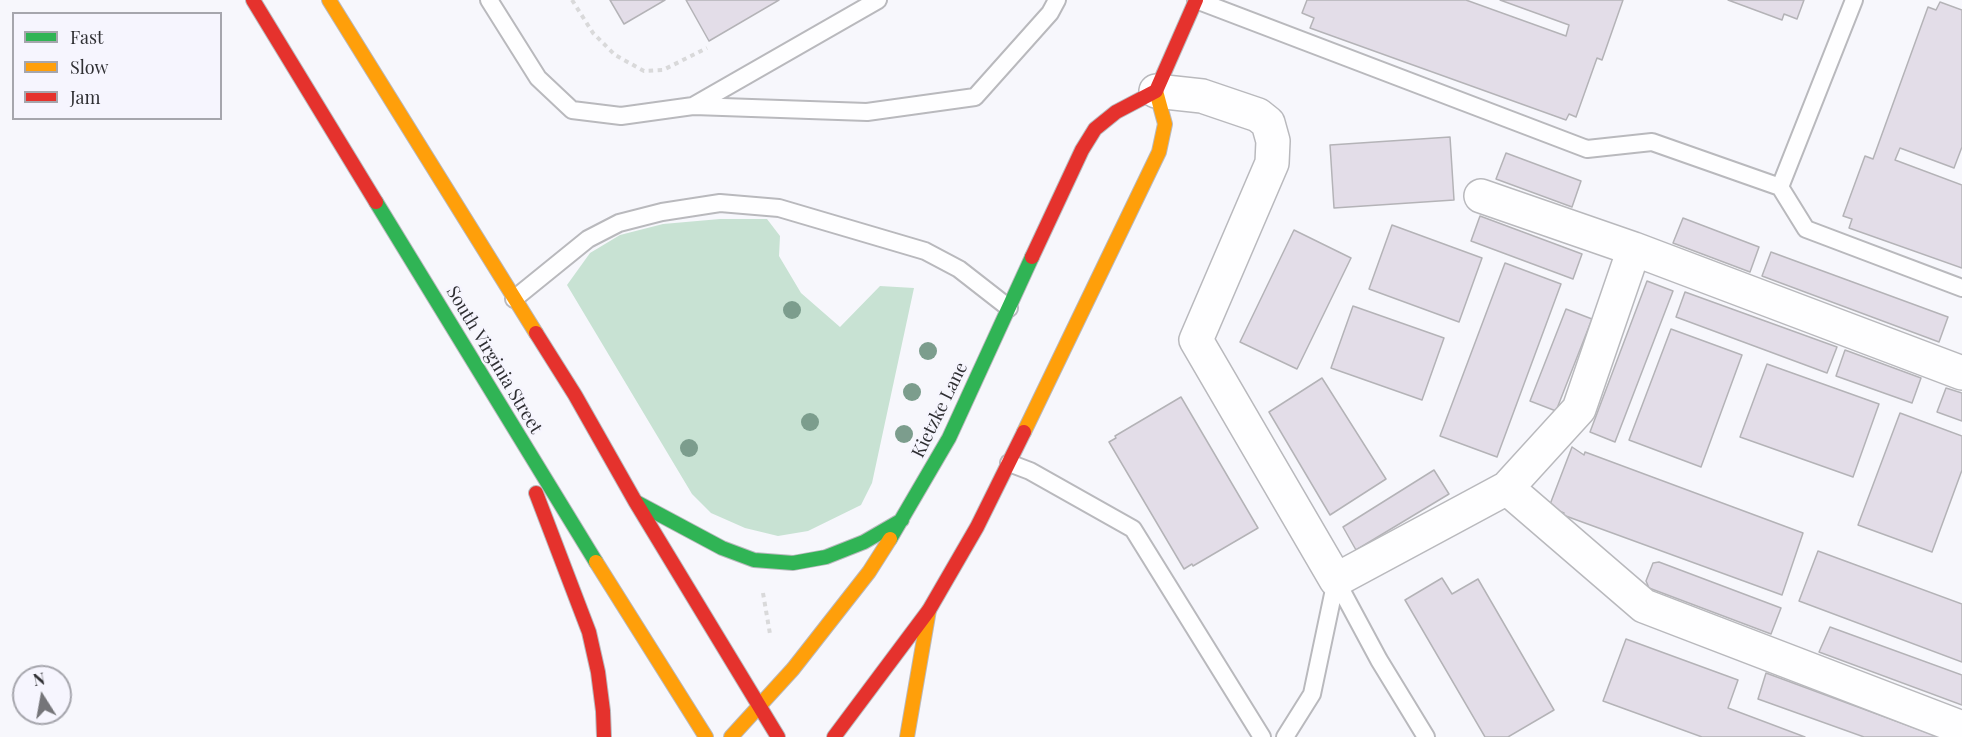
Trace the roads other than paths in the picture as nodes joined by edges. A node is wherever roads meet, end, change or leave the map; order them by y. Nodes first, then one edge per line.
1 (329, 0) edge
2 (489, 0) edge
3 (878, 0) edge
4 (1196, 0) edge
5 (1854, 0) edge
6 (252, 1) edge
7 (1054, 7) edge
8 (1156, 91) junction
9 (693, 106) junction
10 (1780, 187) junction
11 (1481, 196) dead end
12 (1634, 249) junction
13 (1962, 288) edge
14 (514, 299) junction
15 (1009, 308) junction
16 (1962, 373) edge
17 (505, 413) junction
18 (1009, 463) junction
19 (1507, 488) junction
20 (635, 501) junction
21 (902, 520) junction
22 (1336, 580) junction
23 (929, 610) junction
24 (760, 707) junction
25 (1962, 728) edge
26 (604, 737) edge
27 (706, 737) edge
28 (731, 737) edge
29 (778, 737) edge
30 (834, 737) edge
31 (907, 737) edge
32 (1263, 737) edge
33 (1285, 737) edge
34 (1426, 737) edge

1 - 14 main road
2 - 9 lane
3 - 9 lane
4 - 8 main road
4 - 10 lane
5 - 10 lane
6 - 17 main road, South Virginia Street
7 - 9 lane
8 - 15 main road, Kietzke Lane
8 - 18 main road
8 - 22 street
10 - 13 lane
11 - 12 street
12 - 16 street
12 - 19 street
14 - 15 lane
14 - 20 main road
15 - 21 main road, Kietzke Lane
17 - 26 main road
17 - 27 main road, South Virginia Street
18 - 23 main road
18 - 32 lane
19 - 22 street
19 - 25 street
20 - 21 main road
20 - 24 main road
21 - 24 main road, Kietzke Lane
22 - 33 lane
22 - 34 lane
23 - 30 main road
23 - 31 main road
24 - 28 main road, Kietzke Lane
24 - 29 main road

